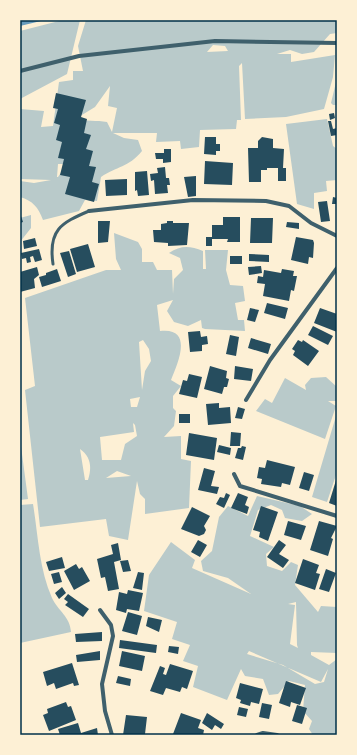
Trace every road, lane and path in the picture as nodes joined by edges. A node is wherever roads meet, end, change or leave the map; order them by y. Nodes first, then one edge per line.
1 (337, 43) edge
2 (20, 71) edge
3 (90, 211) joint
4 (337, 236) edge
5 (53, 264) dead end
6 (337, 268) edge
7 (246, 400) dead end
8 (234, 474) dead end
9 (337, 516) edge
10 (100, 610) dead end
11 (112, 735) edge
12 (257, 735) edge
13 (277, 735) edge

1 - 2 street
3 - 4 street
3 - 5 lane
6 - 7 street
8 - 9 street
10 - 11 street
12 - 13 street

